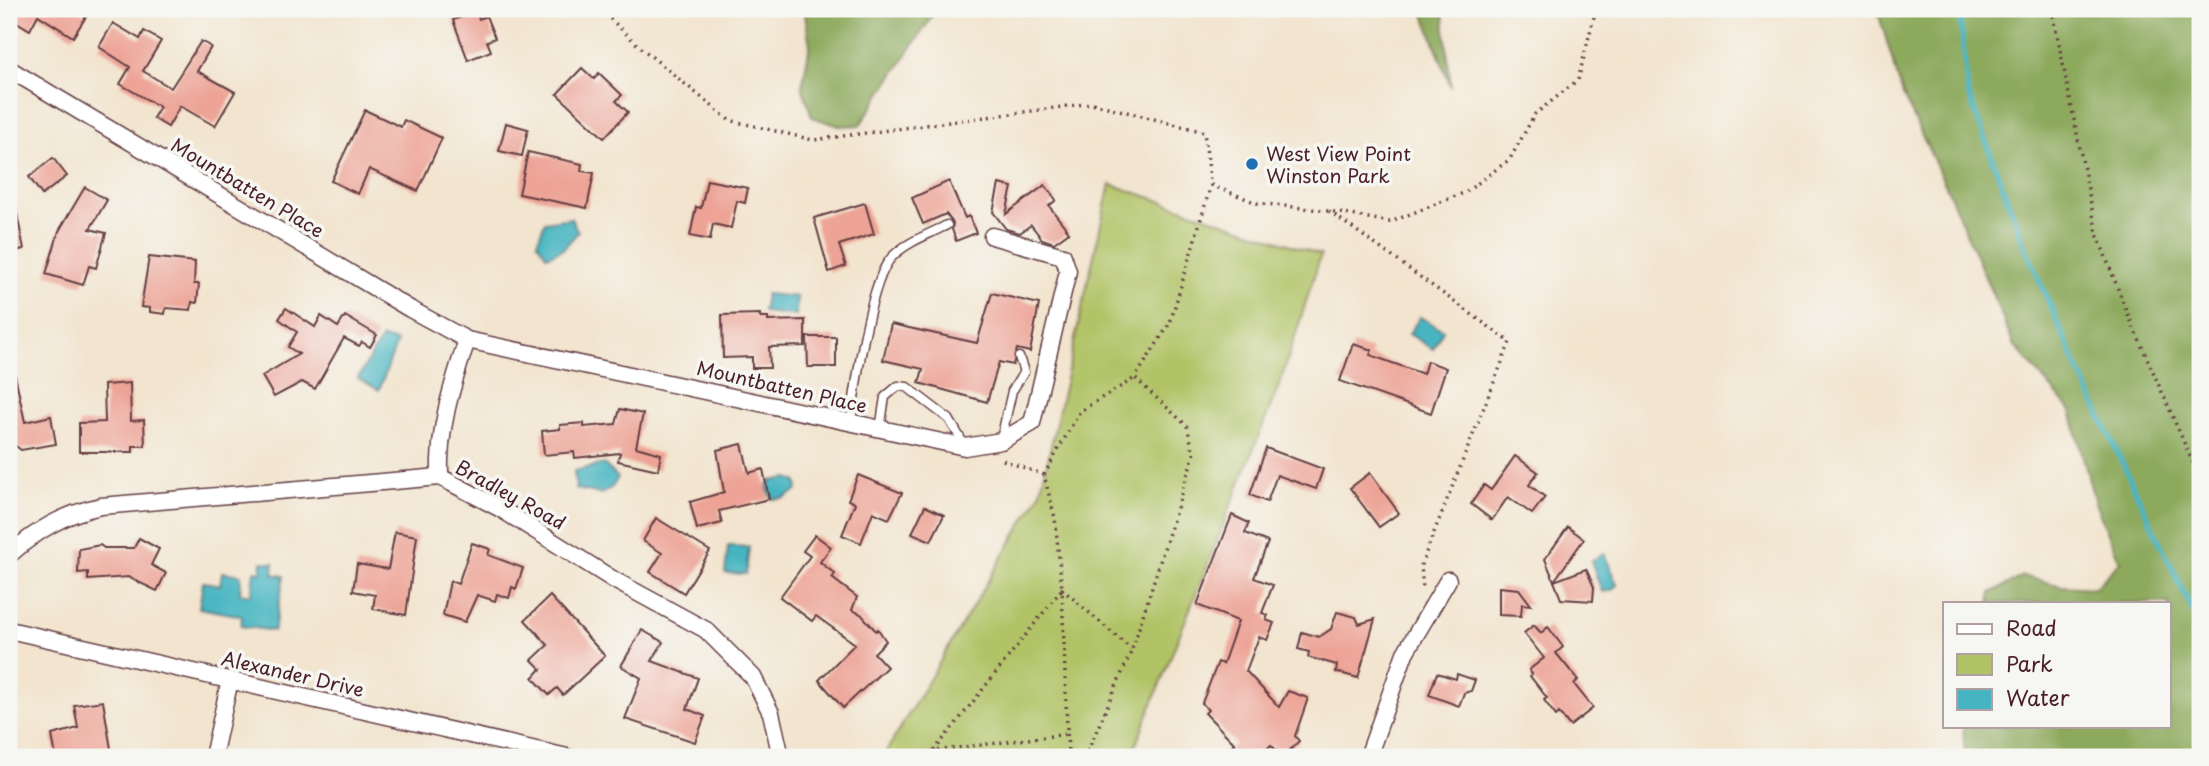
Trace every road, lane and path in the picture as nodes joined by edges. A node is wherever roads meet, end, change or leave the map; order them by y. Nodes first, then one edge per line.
1 (600, 9) edge
2 (1596, 9) edge
3 (2052, 9) edge
4 (9, 69) edge
5 (1211, 186) junction
6 (2200, 199) edge
7 (1329, 211) junction
8 (2200, 221) edge
9 (947, 225) dead end
10 (992, 236) dead end
11 (467, 340) junction
12 (1019, 356) dead end
13 (1135, 378) junction
14 (851, 422) junction
15 (880, 429) junction
16 (1001, 441) junction
17 (965, 447) junction
18 (999, 459) dead end
19 (1044, 475) junction
20 (440, 477) junction
21 (2200, 479) edge
22 (9, 555) edge
23 (1448, 580) dead end
24 (1062, 589) junction
25 (1423, 593) dead end
26 (9, 630) edge
27 (1132, 650) junction
28 (230, 680) junction
29 (1068, 734) junction
30 (934, 751) junction
31 (213, 757) edge
32 (567, 757) edge
33 (781, 757) edge
34 (918, 757) edge
35 (1068, 757) edge
36 (1085, 757) edge
37 (1368, 757) edge

1 - 5 path
2 - 7 path
3 - 21 path
4 - 11 street, Mountbatten Place
5 - 7 path
5 - 13 path
6 - 8 path
7 - 25 path
9 - 14 lane
10 - 16 street
11 - 14 street, Mountbatten Place
11 - 20 street
12 - 16 lane
13 - 19 path
13 - 27 path
14 - 15 street, Mountbatten Place
15 - 17 street, Mountbatten Place
15 - 17 lane
16 - 17 street
18 - 19 path
19 - 24 path
20 - 22 street, Bradley Road
20 - 33 street, Bradley Road
23 - 37 street
24 - 27 path
24 - 29 path
24 - 30 path
26 - 28 street, Alexander Drive
27 - 36 path
28 - 31 street
28 - 32 street, Alexander Drive
29 - 30 path
29 - 35 path
30 - 34 path

